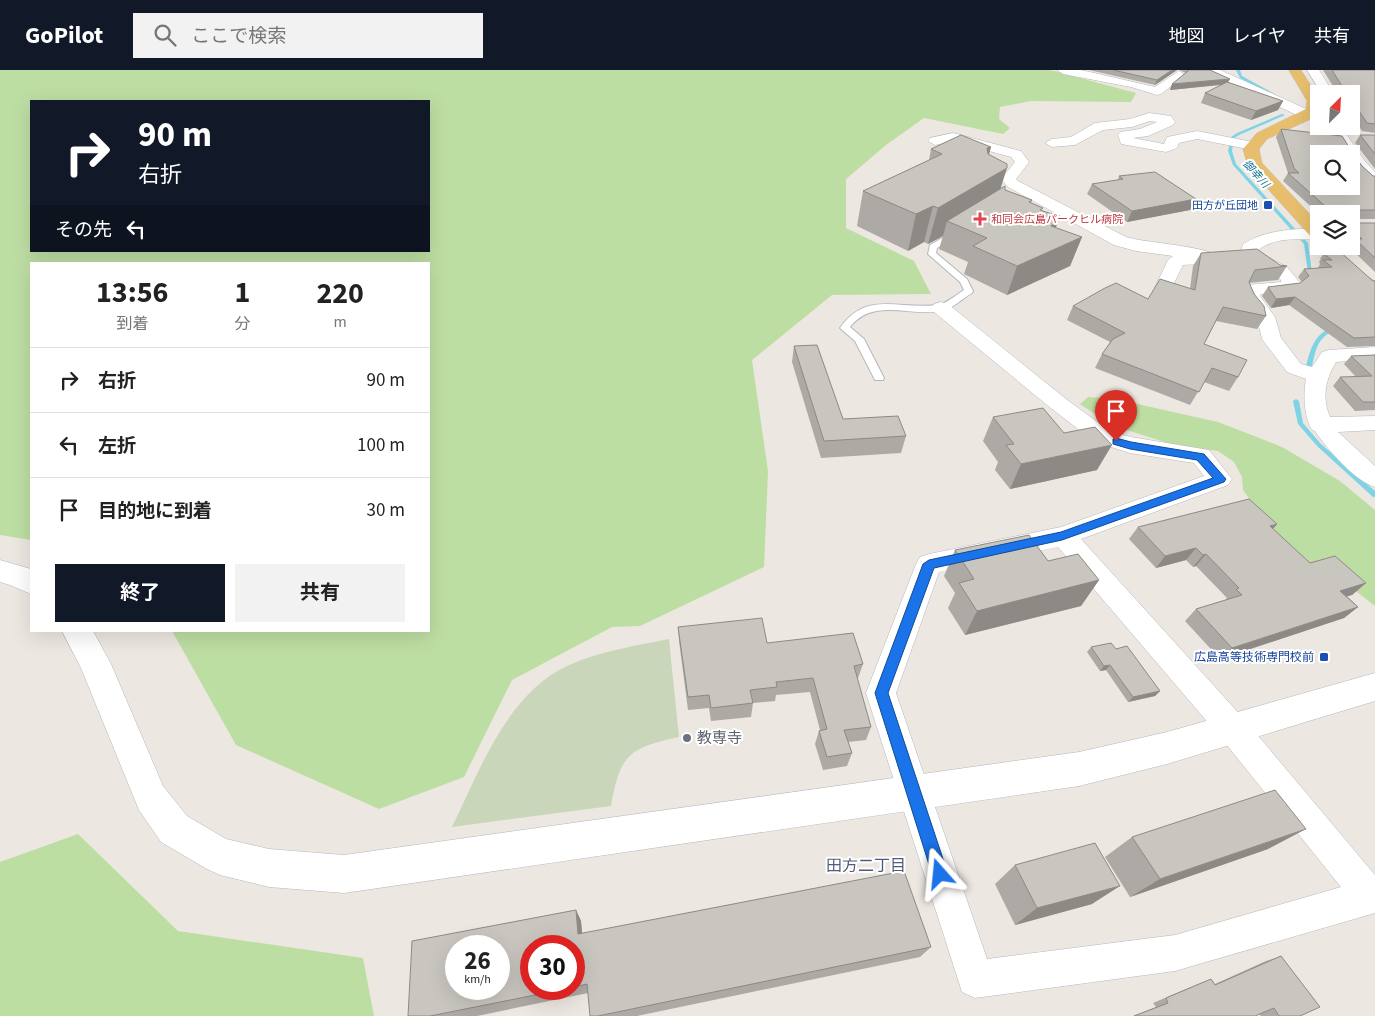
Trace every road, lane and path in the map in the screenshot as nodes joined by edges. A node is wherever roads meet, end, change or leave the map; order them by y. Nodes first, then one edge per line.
1 (1063, 70) edge
2 (1113, 70) edge
3 (1295, 70) edge
4 (1312, 70) edge
5 (1166, 72) edge
6 (1209, 76) edge
7 (1102, 77) junction
8 (1322, 85) edge
9 (1308, 115) junction
10 (1340, 135) edge
11 (1354, 135) edge
12 (1358, 136) edge
13 (935, 141) dead end
14 (1052, 143) dead end
15 (1253, 146) junction
16 (1375, 181) edge
17 (1310, 223) edge
18 (1310, 230) edge
19 (961, 231) edge
20 (1250, 254) junction
21 (1211, 258) junction
22 (1164, 287) edge
23 (940, 308) junction
24 (1375, 354) edge
25 (1318, 376) junction
26 (879, 378) dead end
27 (1375, 422) edge
28 (1320, 425) junction
29 (1375, 478) edge
30 (1062, 536) junction
31 (0, 571) edge
32 (30, 582) edge
33 (78, 632) edge
34 (1375, 687) edge
35 (1233, 729) junction
36 (913, 794) junction
37 (1373, 896) edge

1 - 7 street
2 - 7 street
3 - 9 main road
4 - 8 street
5 - 7 street
6 - 9 street
9 - 15 main road
10 - 16 street
11 - 12 street
13 - 21 street
14 - 15 street
15 - 17 main road
18 - 20 street
19 - 23 lane
20 - 21 street
20 - 25 street
21 - 22 street
23 - 26 lane
23 - 30 street
24 - 25 street
25 - 28 street
27 - 28 street
28 - 29 street
30 - 35 street
30 - 36 street
31 - 32 street
33 - 36 street
34 - 35 street
35 - 36 street
35 - 37 street
36 - 37 street

